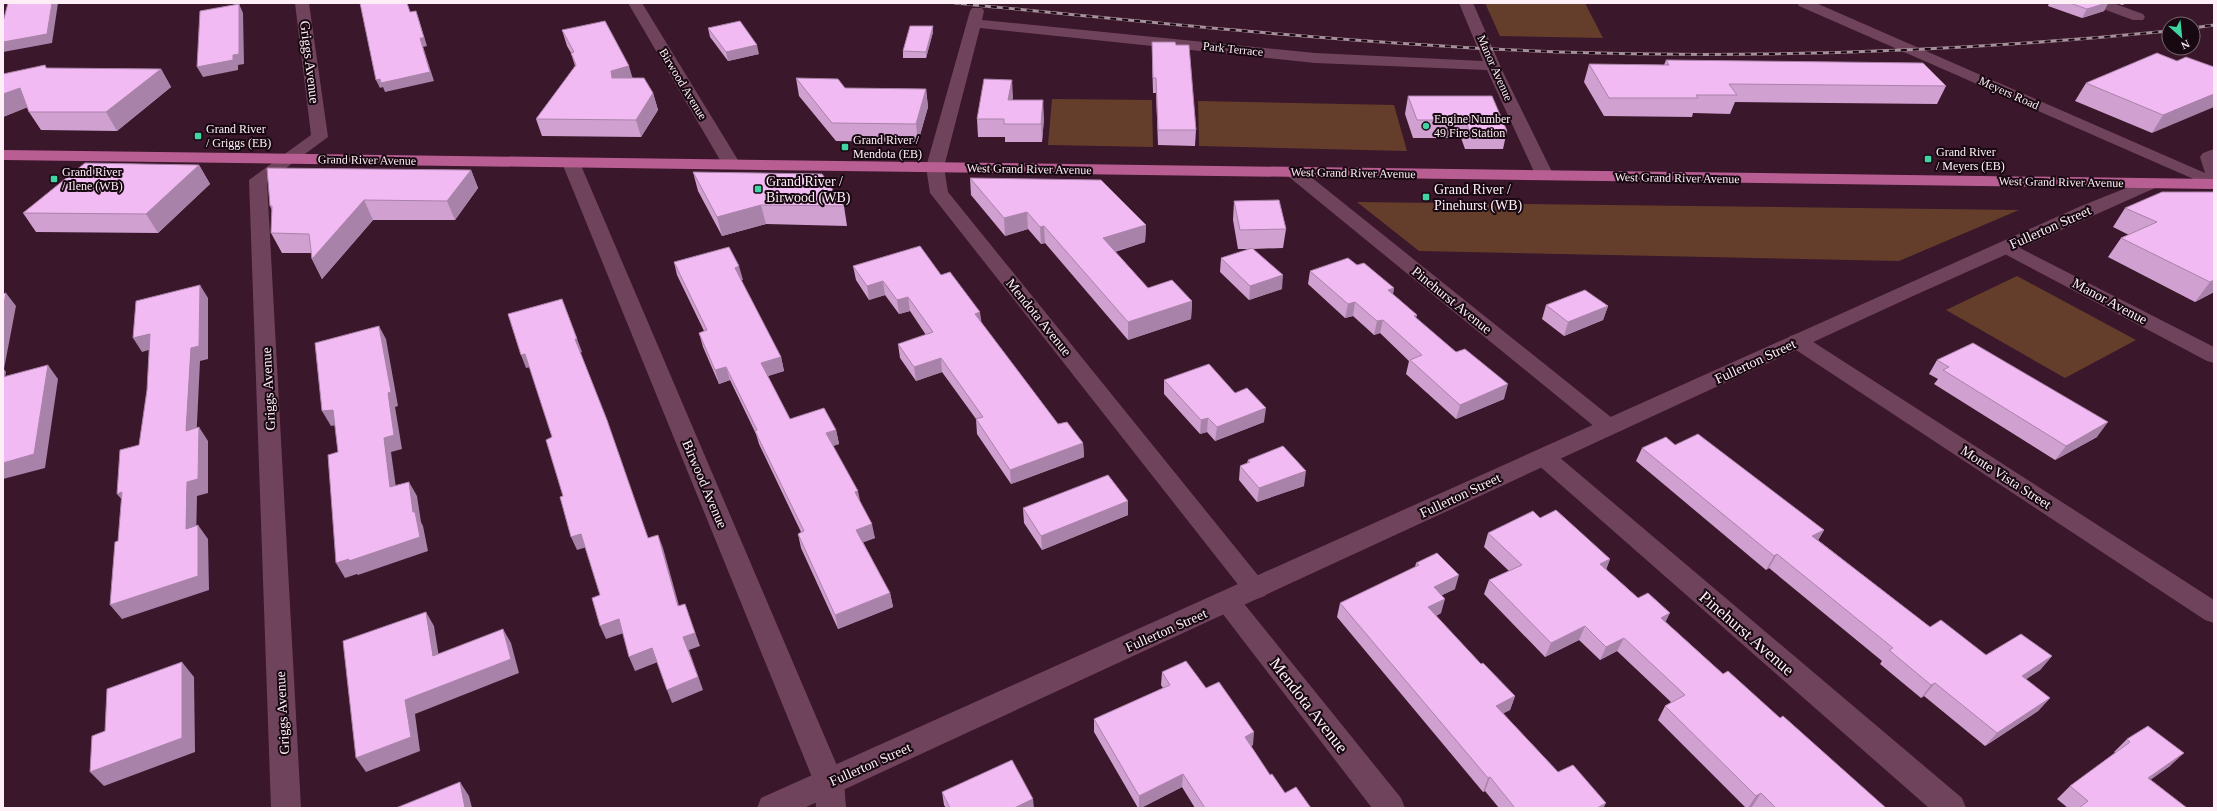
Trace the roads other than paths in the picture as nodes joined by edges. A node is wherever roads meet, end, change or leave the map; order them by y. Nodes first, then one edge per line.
1 (302, 3) edge
2 (634, 3) edge
3 (1466, 3) edge
4 (1804, 3) edge
5 (2100, 3) edge
6 (975, 17) joint
7 (2138, 17) dead end
8 (1493, 66) junction
9 (2214, 154) edge
10 (3, 155) edge
11 (290, 159) junction
12 (571, 163) junction
13 (732, 165) junction
14 (935, 167) junction
15 (1295, 172) junction
16 (2214, 174) edge
17 (1545, 176) junction
18 (2214, 183) edge
19 (2149, 184) junction
20 (2006, 247) junction
21 (1797, 341) junction
22 (2214, 356) edge
23 (1609, 427) junction
24 (1544, 457) junction
25 (1256, 589) junction
26 (1228, 602) junction
27 (2214, 613) edge
28 (829, 782) junction
29 (286, 808) edge
30 (772, 808) edge
31 (831, 808) edge
32 (1390, 808) edge
33 (1951, 808) edge

1 - 11 street, Griggs Avenue
2 - 13 street, Birwood Avenue
3 - 8 street, Manor Avenue
4 - 18 street, Meyers Road
5 - 7 street
6 - 8 street, Park Terrace
6 - 14 street, Mendota Avenue
8 - 17 street, Manor Avenue
9 - 16 street
10 - 11 main road, Grand River Avenue
11 - 12 main road, Grand River Avenue
11 - 29 street, Griggs Avenue
12 - 13 main road, Grand River Avenue
12 - 28 street, Birwood Avenue
13 - 14 main road, West Grand River Avenue
14 - 15 main road, West Grand River Avenue
14 - 25 street, Mendota Avenue
15 - 17 main road, West Grand River Avenue
15 - 23 street, Pinehurst Avenue
17 - 19 main road, West Grand River Avenue
18 - 19 main road, West Grand River Avenue
19 - 20 street, Fullerton Street
20 - 21 street, Fullerton Street
20 - 22 street, Manor Avenue
21 - 23 street, Fullerton Street
21 - 27 street, Monte Vista Street
23 - 24 street, Fullerton Street
24 - 25 street, Fullerton Street
24 - 33 street, Pinehurst Avenue
25 - 26 street, Fullerton Street
26 - 28 street, Fullerton Street
26 - 32 street, Mendota Avenue
28 - 30 street, Fullerton Street
28 - 31 street, Birwood Avenue

